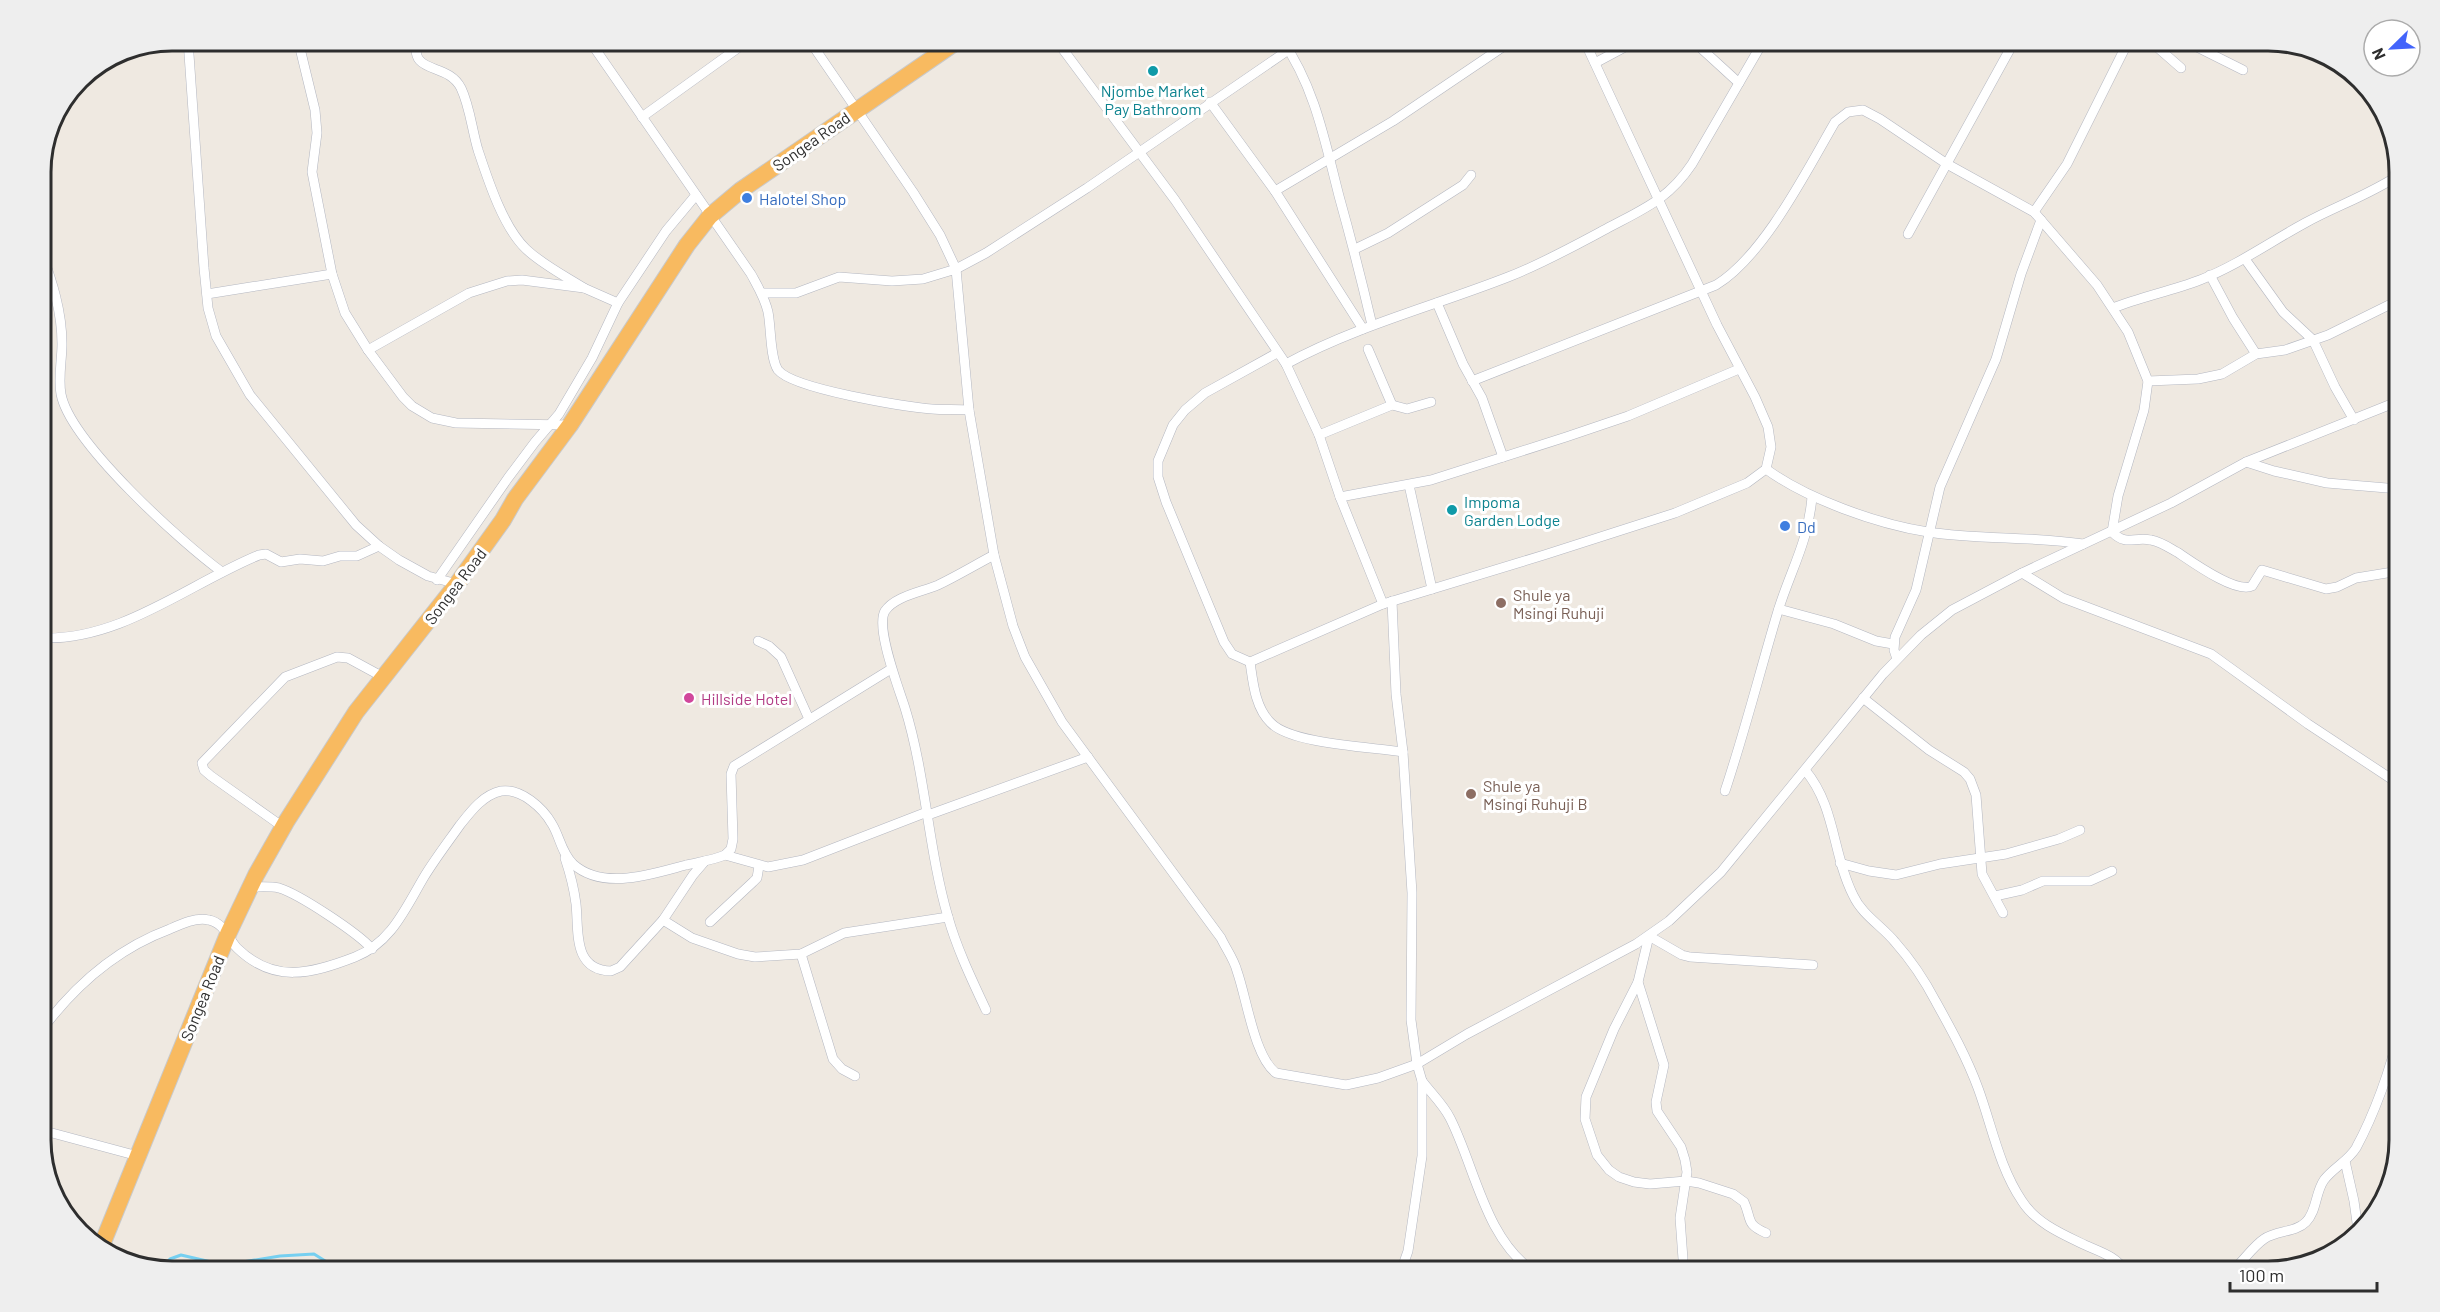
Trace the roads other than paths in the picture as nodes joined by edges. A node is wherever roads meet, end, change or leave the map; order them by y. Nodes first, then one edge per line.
1 (189, 51) edge
2 (301, 51) edge
3 (414, 51) edge
4 (597, 51) edge
5 (734, 51) edge
6 (816, 51) edge
7 (943, 51) edge
8 (1064, 51) edge
9 (1285, 51) edge
10 (1289, 51) edge
11 (1497, 51) edge
12 (1589, 51) edge
13 (1617, 51) edge
14 (1704, 51) edge
15 (1757, 51) edge
16 (2010, 51) edge
17 (2124, 51) edge
18 (2162, 51) edge
19 (2205, 51) edge
20 (1595, 63) junction
21 (2181, 68) dead end
22 (2243, 70) dead end
23 (1739, 82) junction
24 (1210, 102) junction
25 (855, 110) junction
26 (642, 117) junction
27 (1140, 152) junction
28 (1329, 158) junction
29 (1947, 164) junction
30 (1471, 176) dead end
31 (2389, 181) edge
32 (1275, 191) junction
33 (696, 195) junction
34 (1659, 200) junction
35 (2034, 212) junction
36 (710, 216) junction
37 (2041, 220) junction
38 (1908, 234) dead end
39 (1355, 249) junction
40 (2245, 258) junction
41 (956, 269) junction
42 (332, 274) junction
43 (2210, 275) junction
44 (51, 280) edge
45 (584, 288) junction
46 (1702, 290) junction
47 (762, 293) junction
48 (207, 294) junction
49 (618, 303) junction
50 (1437, 303) junction
51 (2389, 305) edge
52 (2113, 308) junction
53 (1372, 325) junction
54 (1363, 329) junction
55 (2313, 340) junction
56 (1368, 349) dead end
57 (368, 350) junction
58 (1277, 353) junction
59 (2256, 354) junction
60 (1286, 364) junction
61 (1739, 369) junction
62 (1472, 381) junction
63 (2148, 381) junction
64 (1431, 402) dead end
65 (1392, 405) junction
66 (2389, 405) edge
67 (969, 410) junction
68 (2354, 420) junction
69 (551, 425) junction
70 (570, 425) junction
71 (1319, 435) junction
72 (1503, 457) junction
73 (2246, 462) junction
74 (1766, 469) junction
75 (1409, 485) junction
76 (2389, 488) edge
77 (1340, 497) junction
78 (1812, 497) junction
79 (1929, 532) junction
80 (2112, 532) junction
81 (2083, 544) junction
82 (379, 546) junction
83 (994, 555) junction
84 (222, 572) junction
85 (2022, 573) junction
86 (2389, 573) edge
87 (437, 579) junction
88 (457, 584) junction
89 (1432, 589) junction
90 (1387, 602) junction
91 (1779, 609) junction
92 (51, 638) edge
93 (758, 641) dead end
94 (1893, 644) junction
95 (1897, 659) junction
96 (1250, 662) junction
97 (891, 669) junction
98 (383, 677) junction
99 (1863, 698) junction
100 (809, 719) junction
101 (1403, 752) junction
102 (1088, 757) junction
103 (1805, 770) junction
104 (2389, 777) edge
105 (1725, 791) dead end
106 (927, 814) junction
107 (283, 827) junction
108 (2080, 830) dead end
109 (563, 852) junction
110 (725, 855) junction
111 (1982, 859) junction
112 (706, 860) junction
113 (1840, 863) junction
114 (759, 866) junction
115 (2112, 871) dead end
116 (251, 887) junction
117 (1995, 896) junction
118 (2003, 913) dead end
119 (948, 917) junction
120 (663, 920) junction
121 (710, 922) dead end
122 (228, 934) junction
123 (1649, 936) junction
124 (372, 949) junction
125 (801, 954) junction
126 (1813, 965) dead end
127 (1638, 982) junction
128 (986, 1010) dead end
129 (51, 1018) edge
130 (1417, 1064) junction
131 (2389, 1065) edge
132 (855, 1076) dead end
133 (1422, 1081) junction
134 (51, 1133) edge
135 (138, 1156) junction
136 (2345, 1161) junction
137 (1686, 1181) junction
138 (2357, 1222) edge
139 (1766, 1233) dead end
140 (104, 1240) edge
141 (1683, 1259) dead end
142 (1405, 1261) edge
143 (1519, 1261) edge
144 (2117, 1261) edge
145 (2242, 1261) edge

1 - 48 street
2 - 42 street
3 - 45 street
4 - 26 street
5 - 26 street
6 - 25 street
7 - 25 highway, Songea Road
8 - 27 street
9 - 24 street
10 - 28 street
11 - 28 street
12 - 20 street
13 - 20 street
14 - 23 street
15 - 23 street
16 - 29 street
17 - 35 street
18 - 21 street
19 - 22 street
20 - 34 street
23 - 34 street
24 - 27 street
24 - 32 street
25 - 36 highway, Songea Road
25 - 41 street
26 - 33 street
27 - 41 street
27 - 58 street
28 - 32 street
28 - 39 street
29 - 35 street
29 - 38 street
29 - 46 street
30 - 39 street
31 - 40 street
32 - 54 street
33 - 36 street
33 - 49 street
34 - 46 street
34 - 50 street
35 - 37 street
36 - 47 street
36 - 70 highway, Songea Road
37 - 52 street
37 - 79 street
39 - 53 street
40 - 43 street
40 - 55 street
41 - 47 street
41 - 67 street
42 - 48 street
42 - 57 street
43 - 52 street
43 - 59 street
44 - 84 street
45 - 49 street
45 - 57 street
46 - 61 street
46 - 62 street
47 - 67 street
48 - 82 street
49 - 69 street
50 - 53 street
50 - 62 street
51 - 55 street
52 - 63 street
53 - 54 street
54 - 60 street
55 - 59 street
55 - 68 street
56 - 65 street
57 - 69 street
58 - 60 street
58 - 96 street
59 - 63 street
60 - 71 street
61 - 72 street
61 - 74 street
62 - 72 street
63 - 80 street
64 - 65 street
65 - 71 street
66 - 68 street
67 - 83 street
68 - 73 street
69 - 70 street
69 - 87 street
70 - 88 highway, Songea Road
71 - 77 street
72 - 75 street
73 - 76 street
73 - 80 street
74 - 78 street
74 - 89 street
75 - 77 street
75 - 89 street
77 - 90 street
78 - 79 street
78 - 91 street
79 - 81 street
79 - 94 street
80 - 81 street
80 - 86 street
81 - 85 street
82 - 84 street
82 - 87 street
83 - 97 street
83 - 102 street
84 - 92 street
85 - 95 street
85 - 104 street
87 - 88 street
88 - 98 highway, Songea Road
89 - 90 street
90 - 96 street
90 - 101 street
91 - 94 street
91 - 105 street
93 - 100 street
94 - 95 street
95 - 99 street
96 - 101 street
97 - 100 street
97 - 106 street
98 - 107 highway, Songea Road
98 - 107 street
99 - 103 street
99 - 111 street
100 - 110 street
101 - 130 street
102 - 106 street
102 - 130 street
103 - 113 street
103 - 123 street
106 - 114 street
106 - 119 street
107 - 116 highway, Songea Road
108 - 111 street
109 - 112 street
109 - 120 street
109 - 124 street
110 - 112 street
110 - 114 street
111 - 113 street
111 - 117 street
112 - 120 street
113 - 144 street
114 - 121 street
115 - 117 street
116 - 122 highway, Songea Road
116 - 124 street
117 - 118 street
119 - 125 street
119 - 128 street
120 - 125 street
122 - 124 street
122 - 129 street
122 - 135 highway, Songea Road
123 - 126 street
123 - 127 street
123 - 130 street
125 - 132 street
127 - 137 street
127 - 137 street
130 - 133 street
131 - 136 street
133 - 142 street
133 - 143 street
134 - 135 street
135 - 140 highway, Songea Road
136 - 138 street
136 - 145 street
137 - 139 street
137 - 141 street

